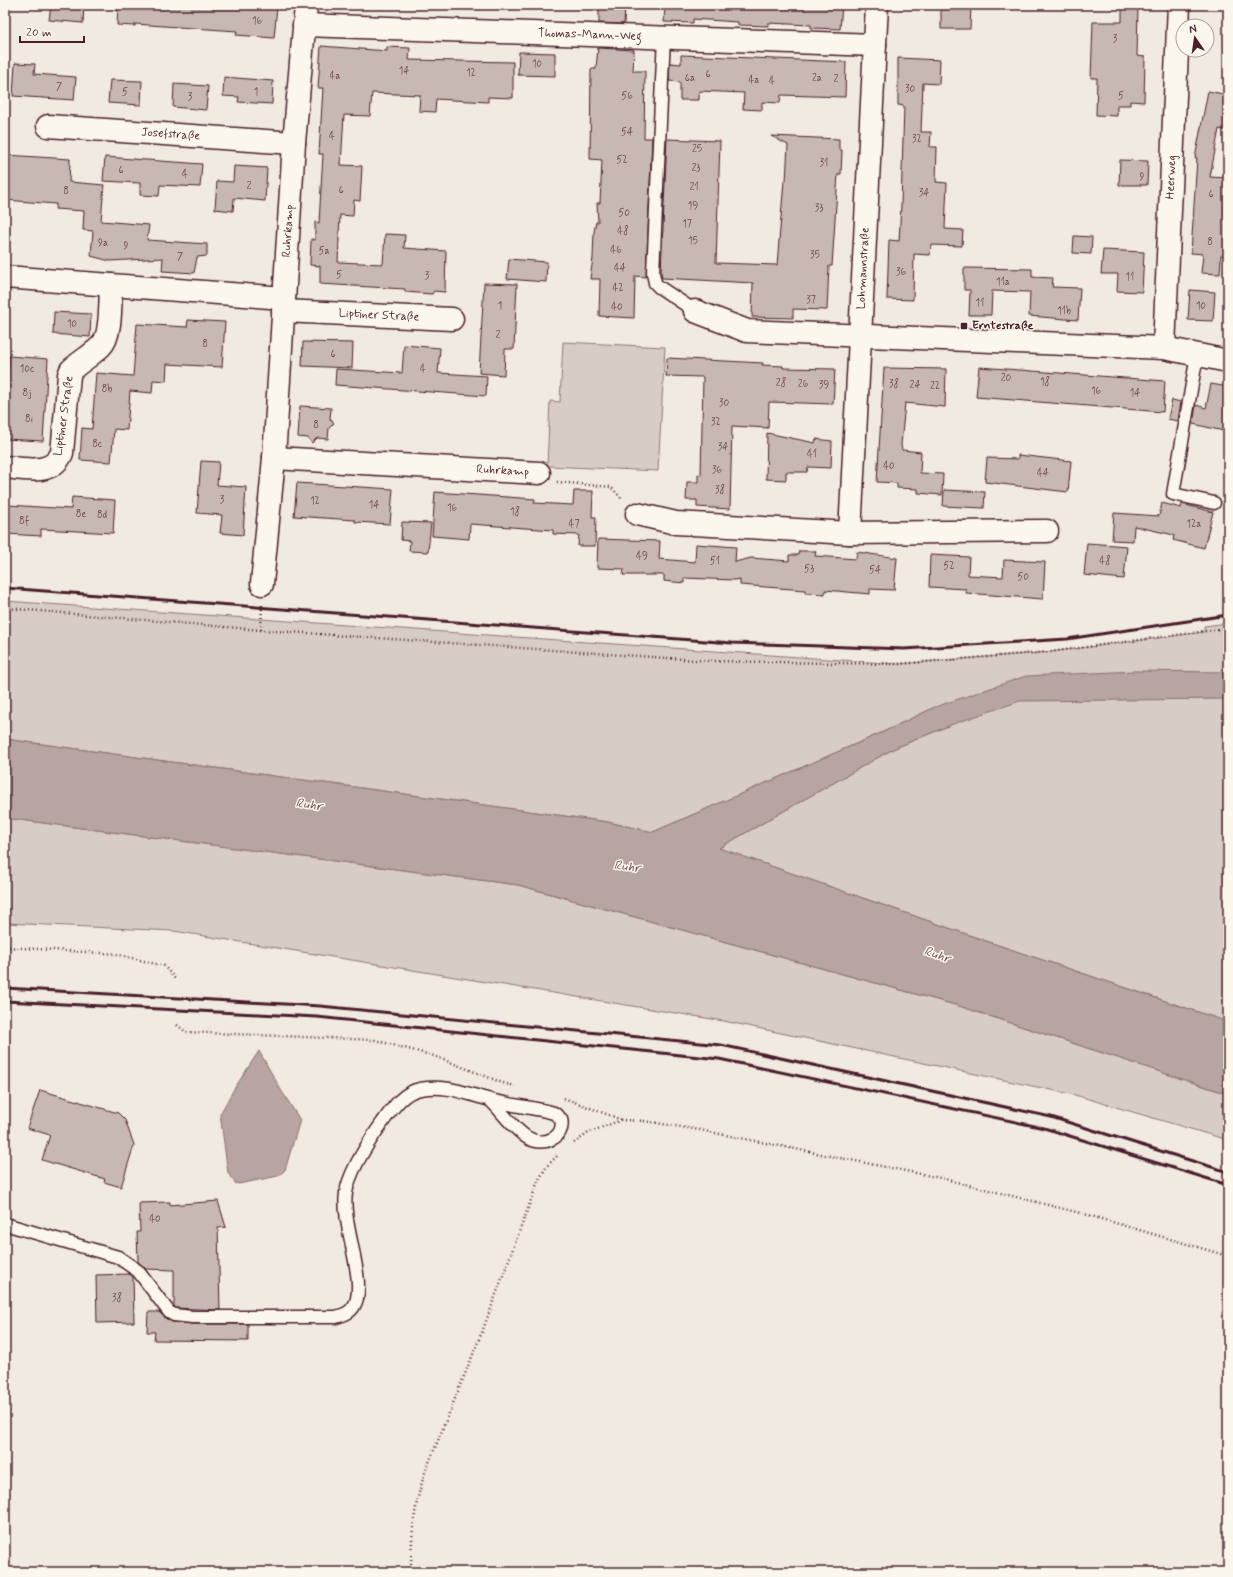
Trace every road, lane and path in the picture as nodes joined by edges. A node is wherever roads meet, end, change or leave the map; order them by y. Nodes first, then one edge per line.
1 (877, 5) edge
2 (1178, 5) edge
3 (305, 15) edge
4 (664, 37) junction
5 (875, 45) junction
6 (48, 126) dead end
7 (294, 143) junction
8 (5, 277) edge
9 (111, 285) junction
10 (283, 304) junction
11 (695, 310) joint
12 (452, 319) dead end
13 (861, 334) junction
14 (1164, 348) junction
15 (1197, 355) junction
16 (1228, 361) edge
17 (274, 458) junction
18 (5, 467) edge
19 (539, 473) joint
20 (1214, 503) dead end
21 (637, 514) joint
22 (1047, 531) dead end
23 (850, 533) junction
24 (262, 584) dead end
25 (5, 608) edge
26 (1228, 628) edge
27 (5, 947) edge
28 (176, 980) dead end
29 (177, 1025) dead end
30 (518, 1087) dead end
31 (562, 1098) dead end
32 (490, 1100) junction
33 (622, 1120) junction
34 (569, 1147) dead end
35 (560, 1154) dead end
36 (5, 1224) edge
37 (1228, 1256) edge
38 (411, 1572) edge

1 - 5 street, Lohmannstraße
2 - 14 street, Heerweg
3 - 4 street, Thomas-Mann-Weg
3 - 7 street, Ruhrkamp
4 - 5 street, Thomas-Mann-Weg
4 - 11 lane
5 - 13 street, Lohmannstraße
6 - 7 street, Josefstraße
7 - 10 street, Ruhrkamp
8 - 9 street, Liptiner Straße
9 - 10 street, Liptiner Straße
9 - 18 street, Liptiner Straße
10 - 12 street, Liptiner Straße
10 - 17 street, Ruhrkamp
11 - 13 street
13 - 14 street
13 - 23 street, Lohmannstraße
14 - 15 street
15 - 16 street
15 - 20 lane
17 - 19 street, Ruhrkamp
17 - 24 street, Ruhrkamp
19 - 21 path
21 - 23 street
22 - 23 street
25 - 26 path
27 - 28 path
29 - 30 path
31 - 33 path
32 - 32 lane
32 - 36 lane
33 - 34 path
33 - 37 path
35 - 38 path

